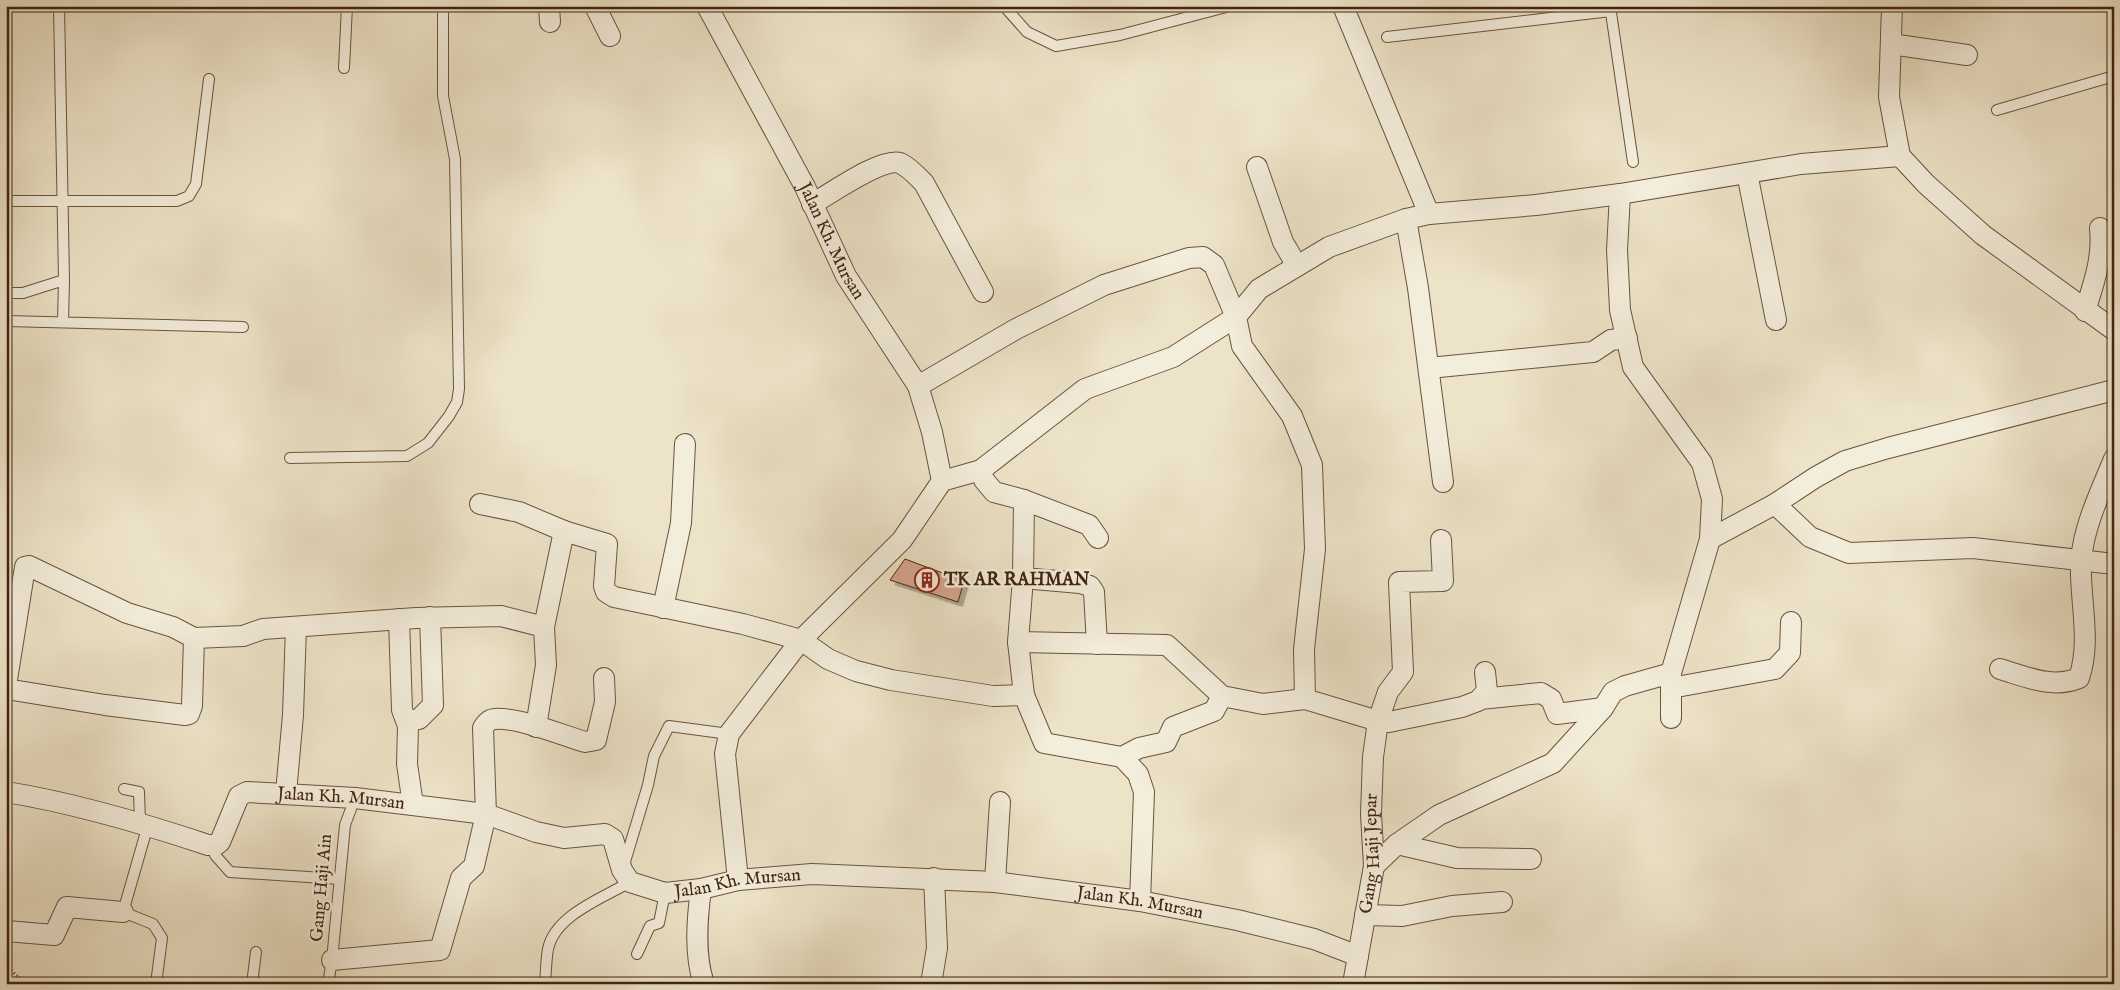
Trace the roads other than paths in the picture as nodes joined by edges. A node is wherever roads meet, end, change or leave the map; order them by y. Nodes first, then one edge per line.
1 (59, 6) edge
2 (347, 6) edge
3 (443, 6) edge
4 (594, 6) edge
5 (707, 6) edge
6 (1004, 6) edge
7 (1230, 6) edge
8 (1343, 6) edge
9 (1892, 6) edge
10 (1610, 8) edge
11 (610, 36) dead end
12 (1387, 37) dead end
13 (1891, 44) junction
14 (1967, 55) dead end
15 (344, 68) dead end
16 (2114, 76) edge
17 (209, 79) dead end
18 (1997, 110) dead end
19 (1900, 156) junction
20 (1633, 162) dead end
21 (1257, 167) dead end
22 (1747, 173) junction
23 (1620, 194) junction
24 (6, 201) edge
25 (62, 202) junction
26 (812, 204) junction
27 (1429, 214) junction
28 (1406, 219) junction
29 (2100, 228) dead end
30 (1297, 266) junction
31 (64, 280) junction
32 (983, 292) dead end
33 (6, 293) edge
34 (2085, 311) junction
35 (1236, 317) junction
36 (1776, 320) dead end
37 (6, 321) edge
38 (63, 322) junction
39 (244, 327) dead end
40 (2114, 330) edge
41 (1626, 338) junction
42 (1429, 368) junction
43 (918, 386) junction
44 (2114, 390) edge
45 (685, 444) dead end
46 (290, 458) dead end
47 (2114, 459) edge
48 (981, 470) junction
49 (942, 481) junction
50 (1443, 482) dead end
51 (1024, 500) junction
52 (480, 504) dead end
53 (1775, 504) junction
54 (564, 531) junction
55 (1098, 538) dead end
56 (1710, 538) junction
57 (1441, 540) dead end
58 (2081, 559) junction
59 (2114, 564) edge
60 (1023, 578) junction
61 (663, 608) junction
62 (430, 617) junction
63 (399, 619) junction
64 (1791, 622) dead end
65 (296, 627) junction
66 (544, 628) junction
67 (194, 638) junction
68 (801, 640) junction
69 (1018, 642) junction
70 (1097, 644) junction
71 (2000, 669) dead end
72 (1485, 672) dead end
73 (604, 678) dead end
74 (1671, 680) junction
75 (6, 687) edge
76 (1024, 695) junction
77 (1222, 696) junction
78 (1305, 699) junction
79 (1480, 699) junction
80 (1603, 708) junction
81 (1671, 718) dead end
82 (407, 721) junction
83 (1378, 721) junction
84 (536, 727) junction
85 (729, 734) junction
86 (1122, 757) junction
87 (124, 790) dead end
88 (6, 792) edge
89 (286, 793) junction
90 (355, 798) junction
91 (1000, 802) dead end
92 (413, 805) junction
93 (486, 814) junction
94 (144, 824) junction
95 (1397, 844) junction
96 (216, 845) junction
97 (1531, 858) dead end
98 (1374, 866) junction
99 (626, 876) junction
100 (934, 878) junction
101 (339, 879) junction
102 (738, 880) junction
103 (994, 882) junction
104 (701, 890) junction
105 (665, 893) junction
106 (1140, 901) junction
107 (1502, 902) dead end
108 (122, 912) junction
109 (1365, 915) junction
110 (6, 931) edge
111 (256, 952) dead end
112 (637, 954) dead end
113 (1358, 956) junction
114 (332, 960) junction
115 (156, 984) edge
116 (252, 984) edge
117 (328, 984) edge
118 (545, 984) edge
119 (704, 984) edge
120 (931, 984) edge
121 (1353, 984) edge

1 - 25 lane
2 - 15 lane
3 - 46 lane
4 - 11 street
5 - 26 street, Jalan Kh. Mursan
6 - 7 lane
8 - 27 street
9 - 13 street
10 - 12 lane
10 - 20 lane
13 - 14 street
13 - 19 street
16 - 18 lane
17 - 25 lane
19 - 22 street
19 - 34 street
21 - 30 street
22 - 23 street
22 - 36 street
23 - 27 street
23 - 41 street
24 - 25 lane
25 - 31 lane
26 - 32 street
26 - 43 street, Jalan Kh. Mursan
27 - 28 street
28 - 30 street
28 - 42 street
29 - 34 street
30 - 35 street
31 - 33 lane
31 - 38 lane
34 - 40 street
35 - 43 street
35 - 48 street
35 - 78 street
37 - 38 lane
38 - 39 lane
41 - 42 street
41 - 56 street
42 - 50 street
43 - 49 street, Jalan Kh. Mursan
44 - 53 street
45 - 61 street
47 - 58 street
48 - 49 street
48 - 51 street
49 - 68 street
51 - 55 street
51 - 60 street
52 - 54 street
53 - 56 street
53 - 58 street
54 - 61 street
54 - 66 street
56 - 74 street
57 - 83 street, Gang Haji Jepar
58 - 59 street
58 - 71 street
60 - 69 street
60 - 70 street
61 - 68 street
62 - 63 street
62 - 66 street
62 - 82 street
63 - 65 street
63 - 82 street
64 - 74 street
65 - 67 street
65 - 89 street
66 - 84 street
67 - 75 street
67 - 75 street
68 - 76 street
68 - 85 street
69 - 70 street
69 - 76 street
70 - 77 street
72 - 79 street
73 - 84 street
74 - 80 street
74 - 81 street
76 - 86 street
77 - 78 street
77 - 86 street
78 - 83 street
79 - 80 street
79 - 83 street
80 - 95 street
82 - 92 street
83 - 98 street, Gang Haji Jepar
84 - 93 street
85 - 99 lane
85 - 102 street
86 - 106 street
87 - 94 lane
88 - 94 street
89 - 90 street, Jalan Kh. Mursan
89 - 96 street, Jalan Kh. Mursan
90 - 92 street, Jalan Kh. Mursan
90 - 101 lane, Gang Haji Ain
91 - 103 street
92 - 93 street, Jalan Kh. Mursan
93 - 99 street, Jalan Kh. Mursan
93 - 114 street
94 - 96 street
94 - 108 lane
95 - 97 street
95 - 98 street
96 - 101 lane
98 - 109 street, Gang Haji Jepar
99 - 105 street, Jalan Kh. Mursan
99 - 118 lane
100 - 102 street, Jalan Kh. Mursan
100 - 103 street, Jalan Kh. Mursan
100 - 120 street
101 - 114 lane, Gang Haji Ain
102 - 104 street, Jalan Kh. Mursan
103 - 106 street, Jalan Kh. Mursan
104 - 105 street, Jalan Kh. Mursan
104 - 119 street
105 - 112 lane
106 - 113 street, Jalan Kh. Mursan
107 - 109 street
108 - 110 street
108 - 115 lane
109 - 113 street, Gang Haji Jepar
111 - 116 lane
113 - 121 street, Gang Haji Jepar
114 - 117 lane, Gang Haji Ain

